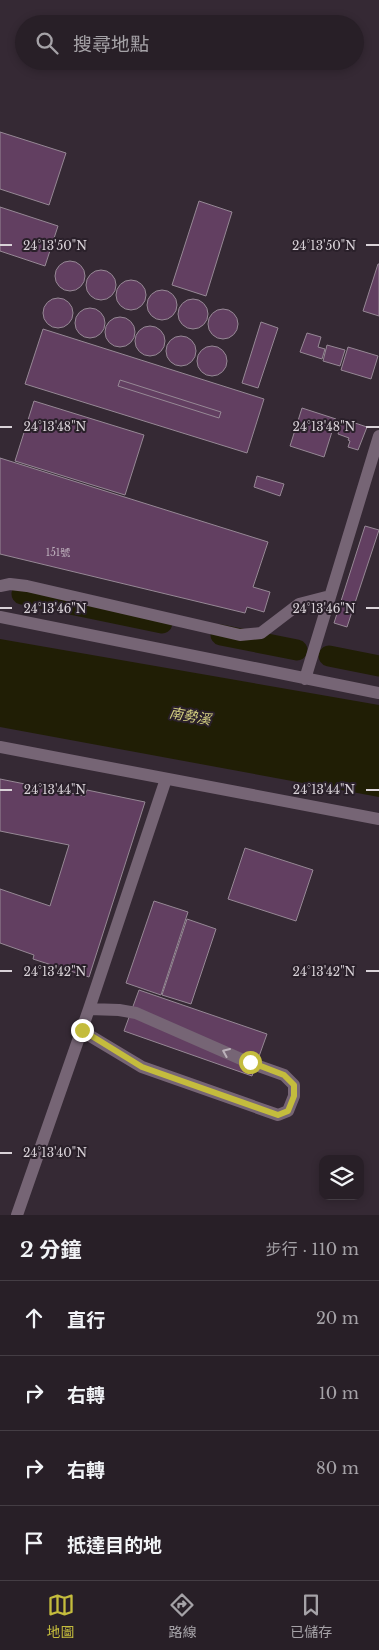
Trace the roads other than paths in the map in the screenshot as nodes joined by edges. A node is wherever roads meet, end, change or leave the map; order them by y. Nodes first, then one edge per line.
1 (379, 436) edge
2 (0, 586) edge
3 (330, 596) junction
4 (0, 617) edge
5 (305, 679) junction
6 (379, 693) edge
7 (0, 747) edge
8 (166, 779) junction
9 (379, 819) edge
10 (89, 1009) junction
11 (82, 1030) junction
12 (17, 1215) edge

1 - 3 street
2 - 3 street
3 - 5 street
4 - 5 street
5 - 6 street
7 - 8 street
8 - 9 street
8 - 10 street
10 - 11 street
11 -> 10 street
11 - 12 street

